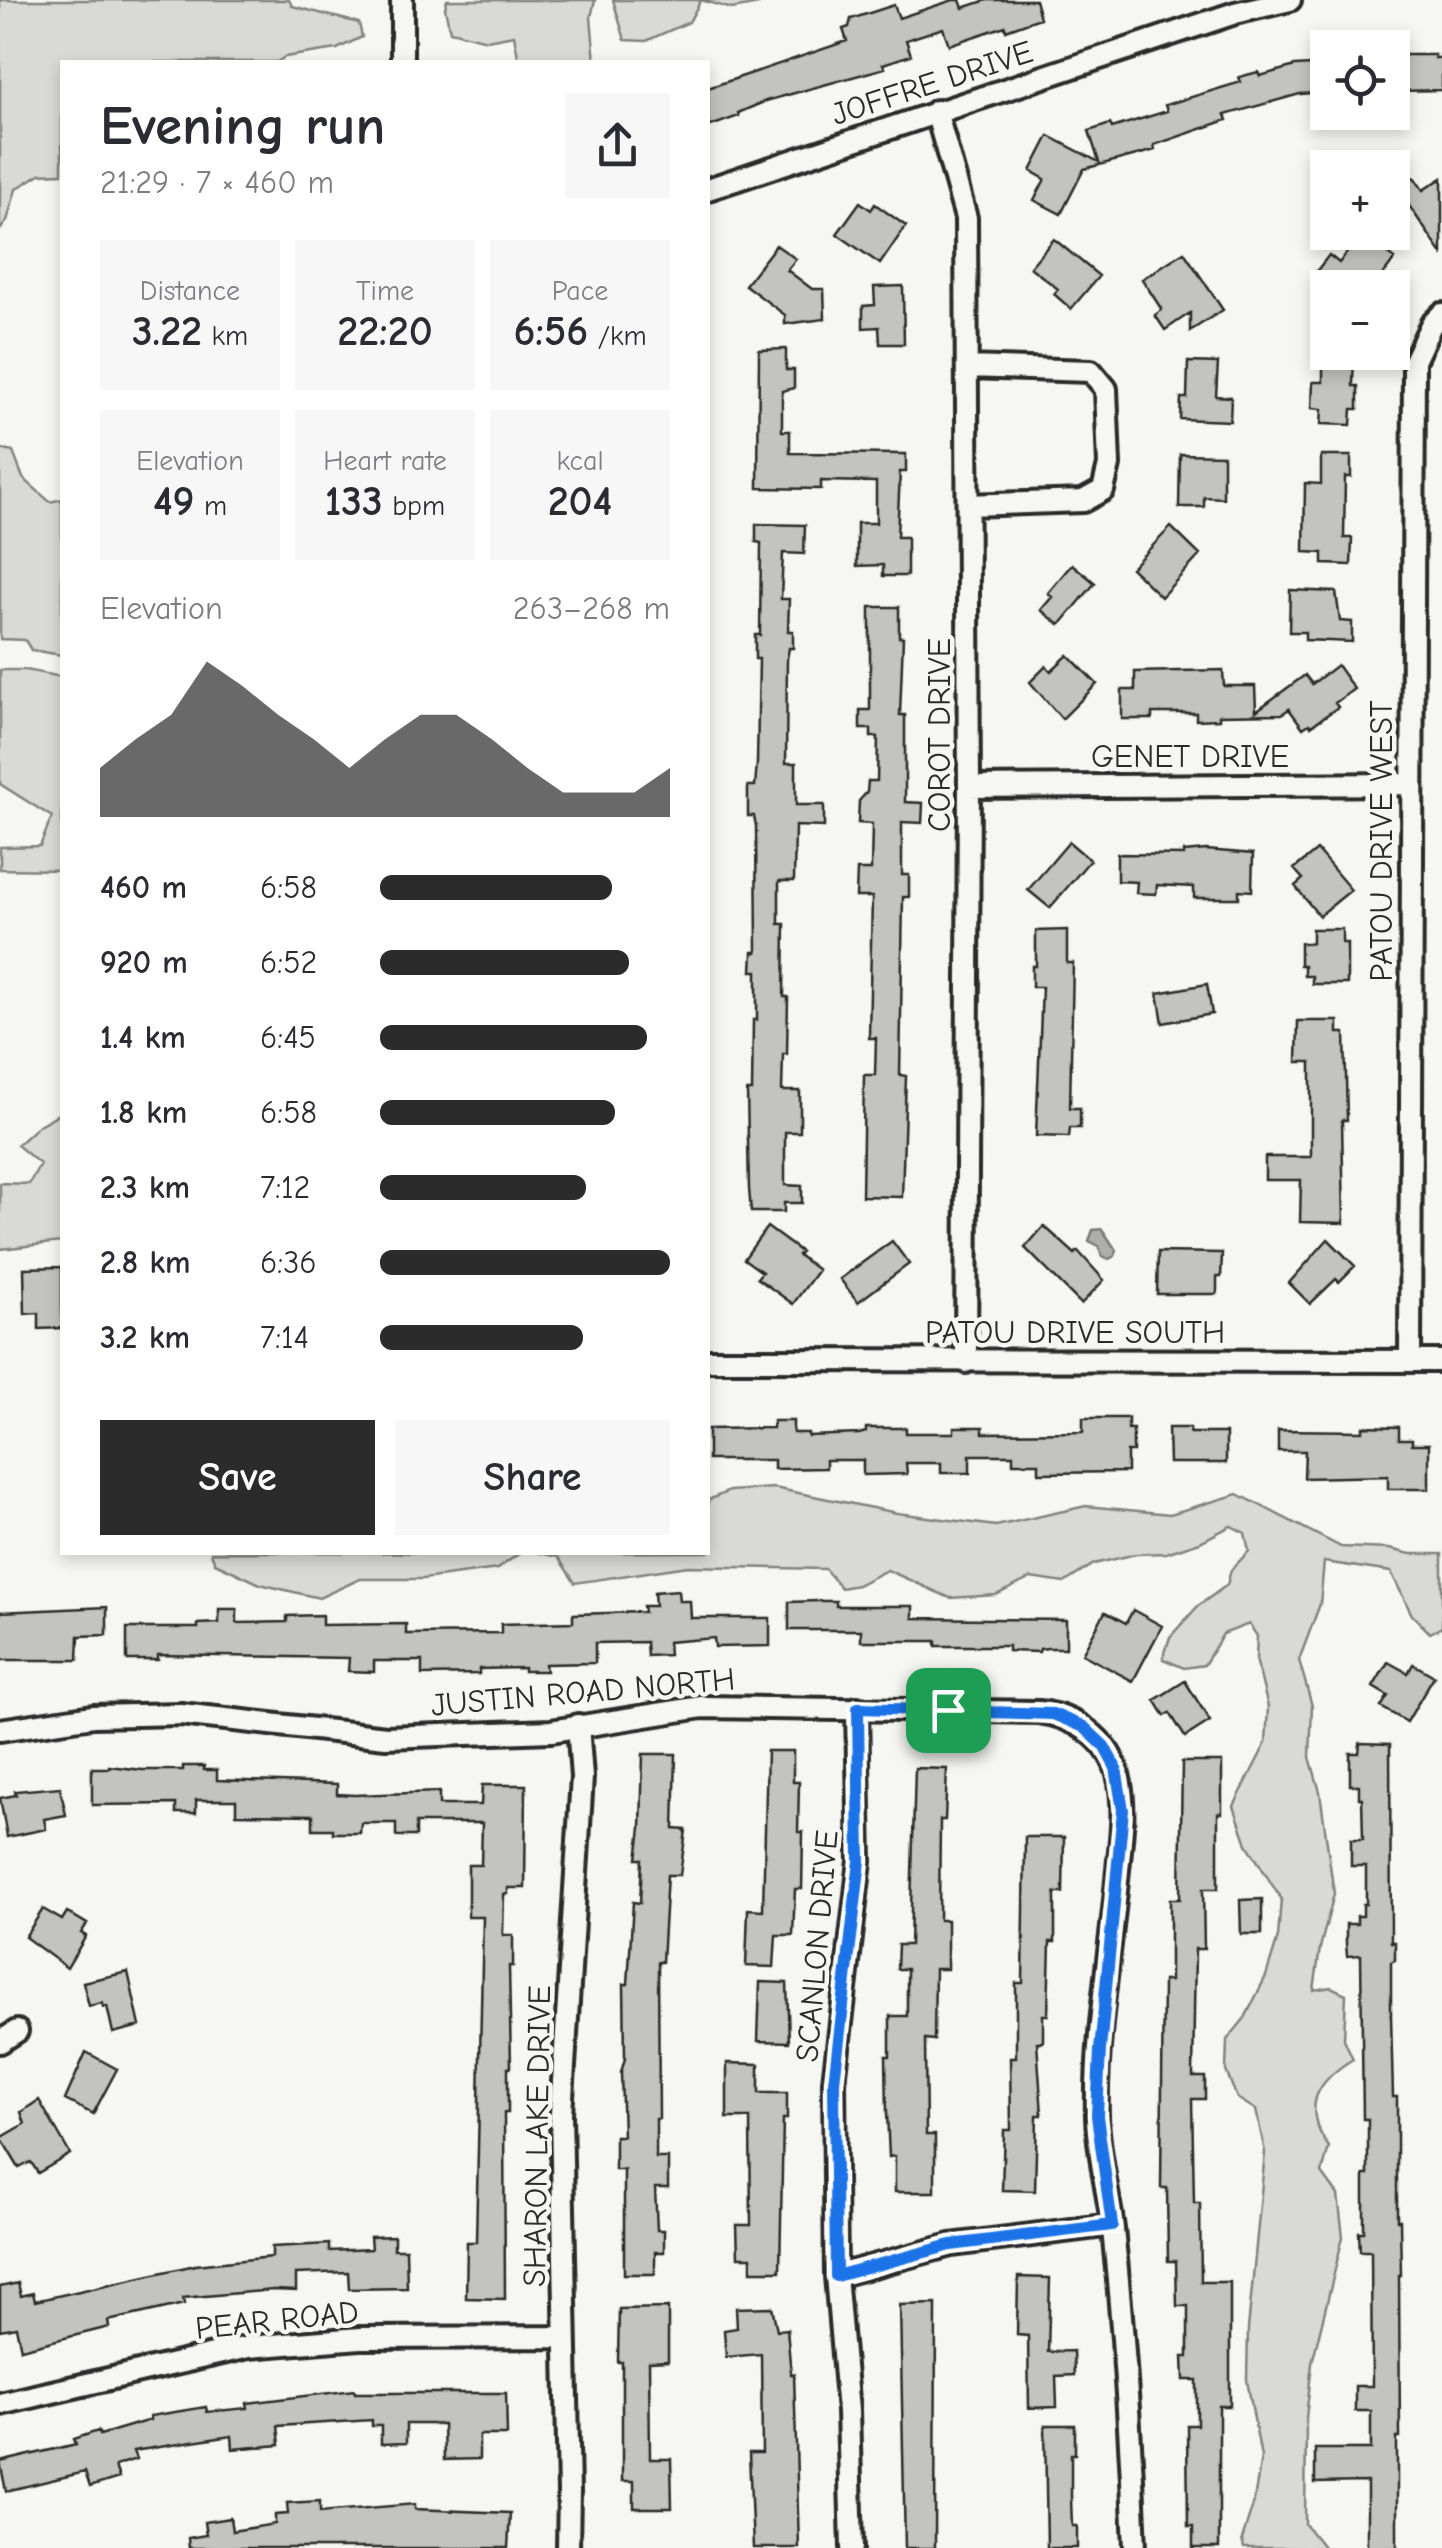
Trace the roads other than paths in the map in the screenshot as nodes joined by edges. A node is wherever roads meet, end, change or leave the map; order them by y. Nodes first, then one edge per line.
1 (402, 0) edge
2 (1290, 0) edge
3 (402, 60) edge
4 (936, 112) junction
5 (710, 188) edge
6 (1436, 319) edge
7 (968, 367) junction
8 (968, 504) junction
9 (1411, 784) junction
10 (969, 787) junction
11 (710, 1360) edge
12 (1410, 1361) junction
13 (1442, 1361) edge
14 (966, 1362) junction
15 (858, 1708) junction
16 (578, 1725) junction
17 (0, 1730) edge
18 (1112, 2225) junction
19 (836, 2276) junction
20 (566, 2337) junction
21 (0, 2404) edge
22 (568, 2548) edge
23 (852, 2548) edge
24 (1135, 2548) edge

1 - 3 street
2 - 4 street, JOFFRE DRIVE
4 - 5 street, JOFFRE DRIVE
4 - 7 street, COROT DRIVE
6 - 9 street, PATOU DRIVE WEST
7 - 8 street, COROT DRIVE
7 - 8 street
8 - 10 street, COROT DRIVE
9 - 10 street, GENET DRIVE
9 - 12 street, PATOU DRIVE WEST
10 - 14 street, COROT DRIVE
11 - 14 street, PATOU DRIVE SOUTH
12 - 13 street, PATOU DRIVE SOUTH
12 - 14 street, PATOU DRIVE SOUTH
15 - 16 street, JUSTIN ROAD NORTH
15 - 18 street, JUSTIN ROAD NORTH
15 - 19 street, SCANLON DRIVE
16 - 17 street, JUSTIN ROAD NORTH
16 - 20 street, SHARON LAKE DRIVE
18 - 19 street
18 - 24 street
19 - 23 street, SCANLON DRIVE
20 - 21 street, PEAR ROAD
20 - 22 street, SHARON LAKE DRIVE

